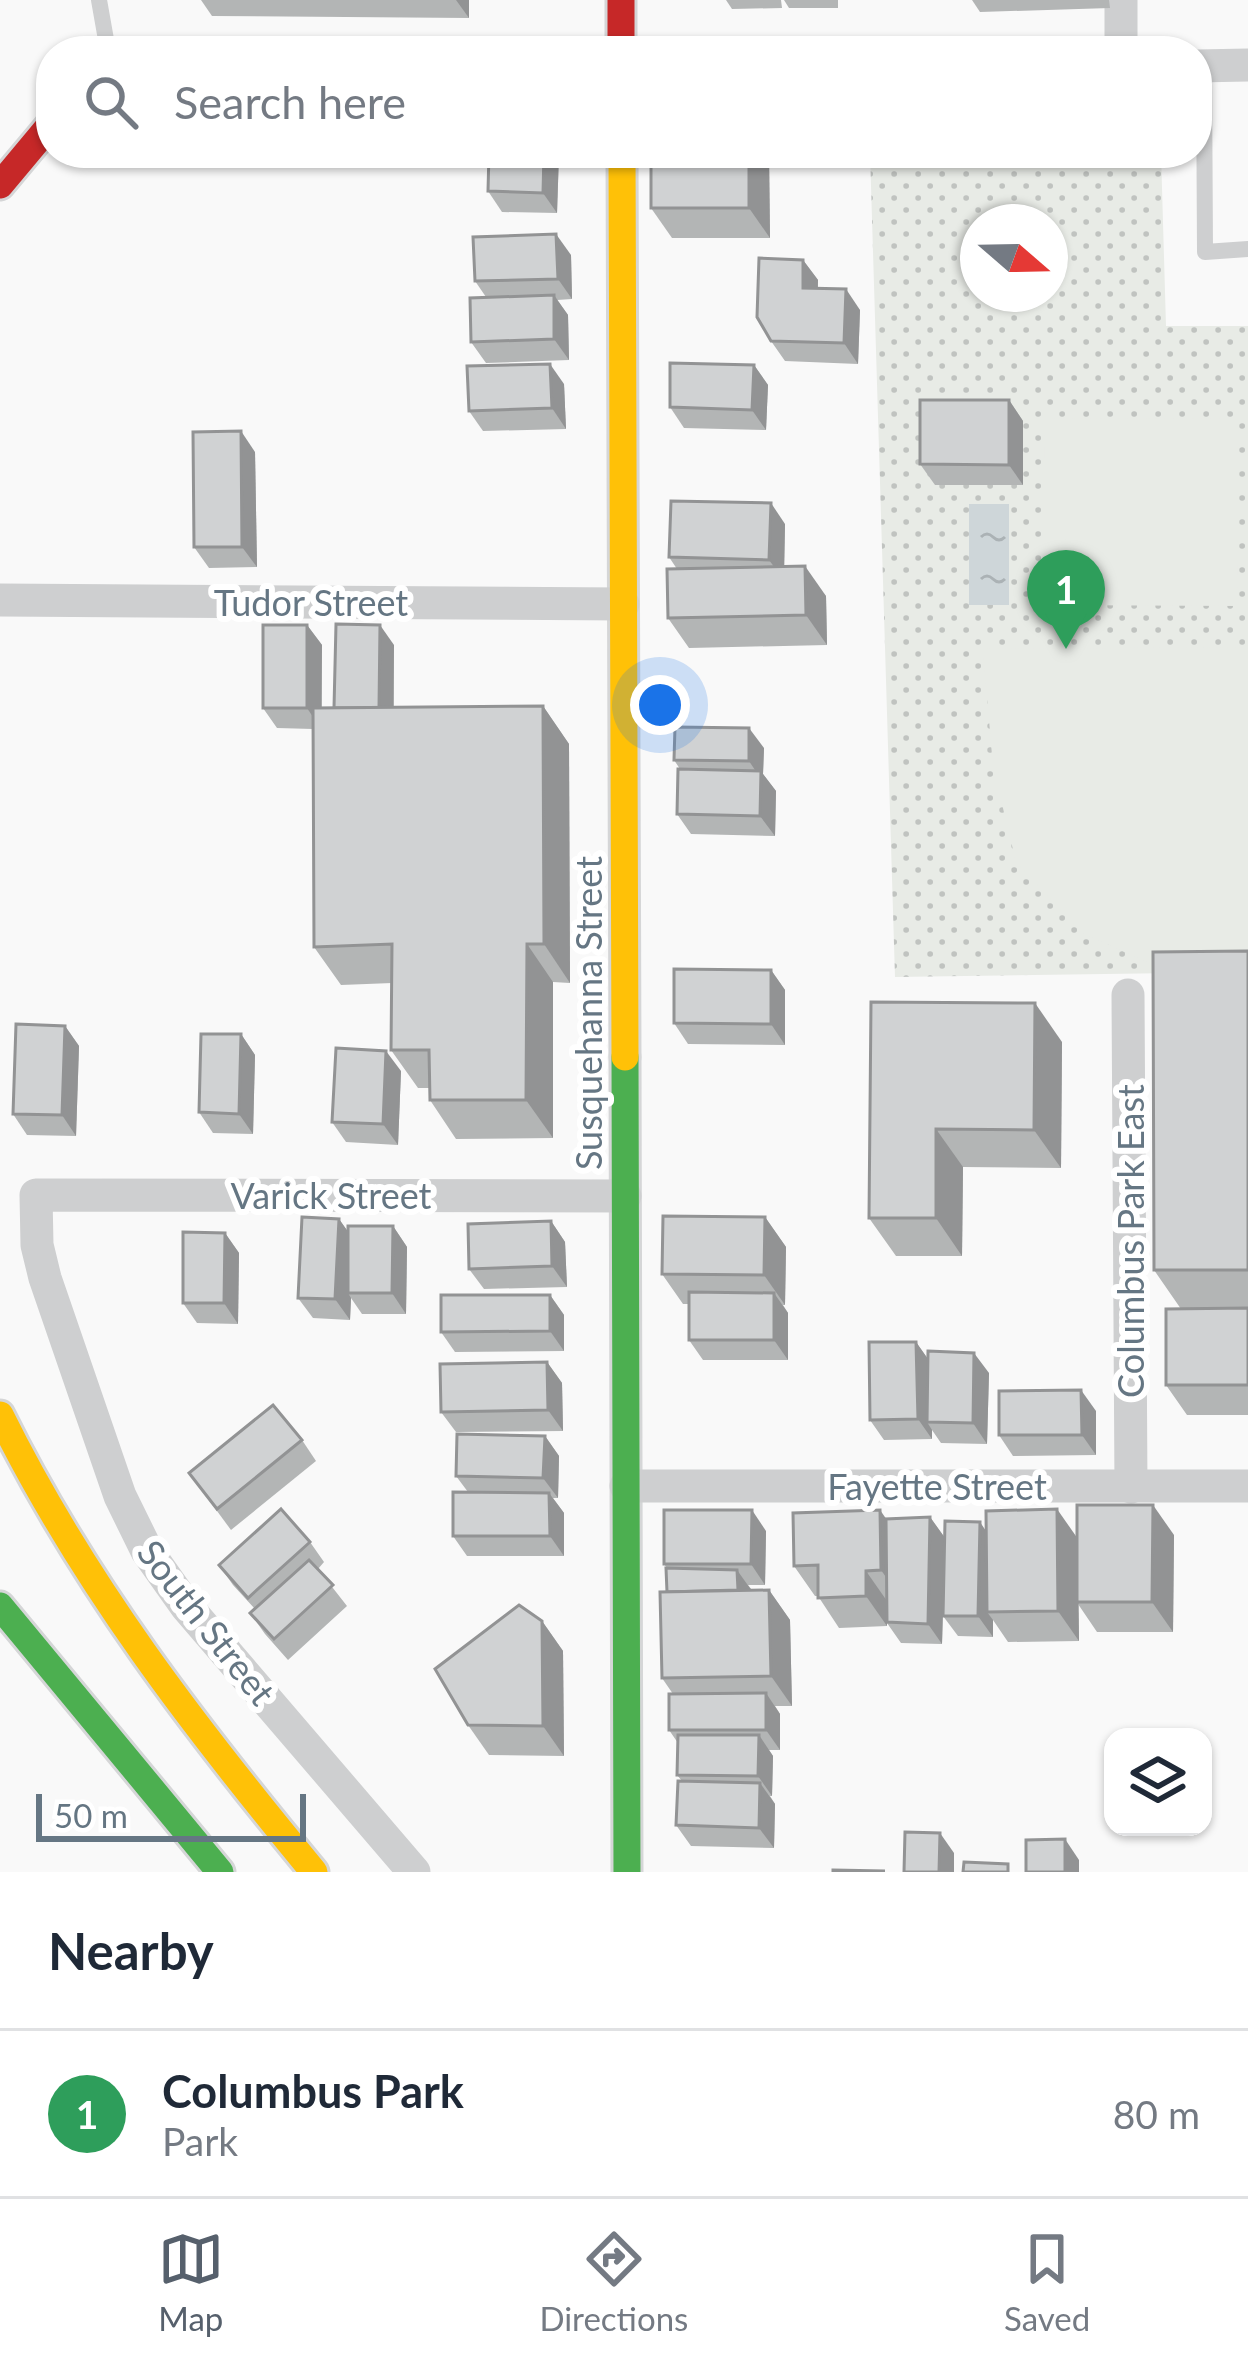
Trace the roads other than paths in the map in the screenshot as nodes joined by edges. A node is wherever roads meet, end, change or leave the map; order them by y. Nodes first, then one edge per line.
1 (99, 0) edge
2 (621, 0) edge
3 (1121, 0) edge
4 (102, 36) edge
5 (621, 36) edge
6 (1121, 36) edge
7 (1248, 65) edge
8 (1212, 66) edge
9 (36, 142) edge
10 (622, 168) edge
11 (1203, 168) edge
12 (0, 184) edge
13 (1248, 249) edge
14 (0, 600) edge
15 (623, 604) junction
16 (1128, 995) dead end
17 (37, 1195) joint
18 (625, 1196) junction
19 (0, 1415) edge
20 (626, 1486) junction
21 (1131, 1486) junction
22 (1248, 1486) edge
23 (0, 1606) edge
24 (0, 1635) edge
25 (219, 1872) edge
26 (314, 1872) edge
27 (414, 1872) edge
28 (627, 1872) edge

1 - 4 lane
2 - 5 street
3 - 6 street
7 - 8 street
9 - 12 street
10 - 15 street, Susquehanna Street
11 - 13 lane
14 - 15 street, Tudor Street
15 - 18 street, Susquehanna Street
16 - 21 street, Columbus Park East
17 - 18 street, Varick Street
17 - 27 street, South Street
18 - 20 street, Susquehanna Street
19 - 26 street
20 - 21 street, Fayette Street
20 - 28 street, Susquehanna Street
21 - 22 street, Fayette Street
23 - 25 street
24 - 25 street

